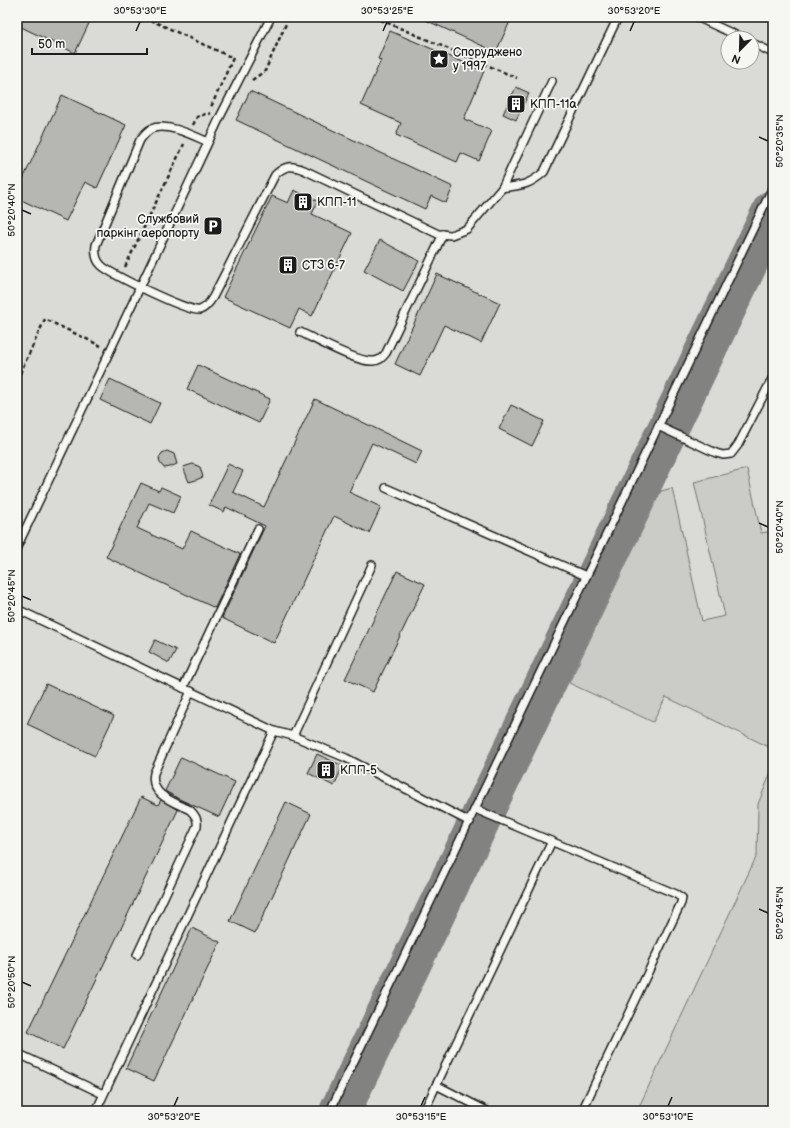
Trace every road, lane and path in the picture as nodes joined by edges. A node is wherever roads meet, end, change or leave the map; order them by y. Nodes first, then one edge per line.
1 (144, 17) edge
2 (271, 17) edge
3 (289, 17) edge
4 (374, 17) edge
5 (618, 17) edge
6 (697, 17) edge
7 (725, 30) edge
8 (760, 47) edge
9 (773, 53) edge
10 (517, 78) dead end
11 (251, 80) dead end
12 (552, 81) dead end
13 (208, 113) junction
14 (220, 117) junction
15 (189, 134) junction
16 (208, 142) junction
17 (773, 187) edge
18 (502, 188) junction
19 (443, 234) junction
20 (120, 277) junction
21 (141, 287) junction
22 (300, 332) dead end
23 (110, 350) junction
24 (773, 377) edge
25 (17, 380) edge
26 (658, 426) junction
27 (386, 488) dead end
28 (258, 529) dead end
29 (17, 547) edge
30 (372, 565) dead end
31 (586, 576) junction
32 (17, 609) edge
33 (183, 688) junction
34 (191, 691) junction
35 (274, 731) junction
36 (293, 736) junction
37 (476, 809) junction
38 (470, 822) junction
39 (552, 841) junction
40 (137, 955) dead end
41 (17, 1053) edge
42 (436, 1085) junction
43 (103, 1094) junction
44 (96, 1111) edge
45 (330, 1111) edge
46 (424, 1111) edge
47 (487, 1111) edge
48 (582, 1111) edge

1 - 13 path
2 - 14 lane
3 - 11 path
4 - 10 path
5 - 18 lane
6 - 7 lane
8 - 9 lane
12 - 18 lane
13 - 14 path
13 - 15 path
14 - 16 lane
15 - 16 lane
15 - 20 path
15 - 20 lane
16 - 21 lane
17 - 26 lane
18 - 19 lane
19 - 21 lane
19 - 22 lane
20 - 21 lane
21 - 23 lane
23 - 25 path
23 - 29 lane
24 - 26 lane
26 - 31 lane
27 - 31 lane
28 - 33 lane
30 - 36 lane
31 - 37 lane
32 - 33 lane
33 - 34 lane
34 - 35 lane
34 - 40 lane
35 - 36 lane
35 - 43 lane
36 - 38 lane
37 - 38 lane
37 - 39 lane
38 - 45 lane
39 - 42 lane
39 - 48 lane
41 - 43 lane
42 - 46 lane
42 - 47 lane
43 - 44 lane

